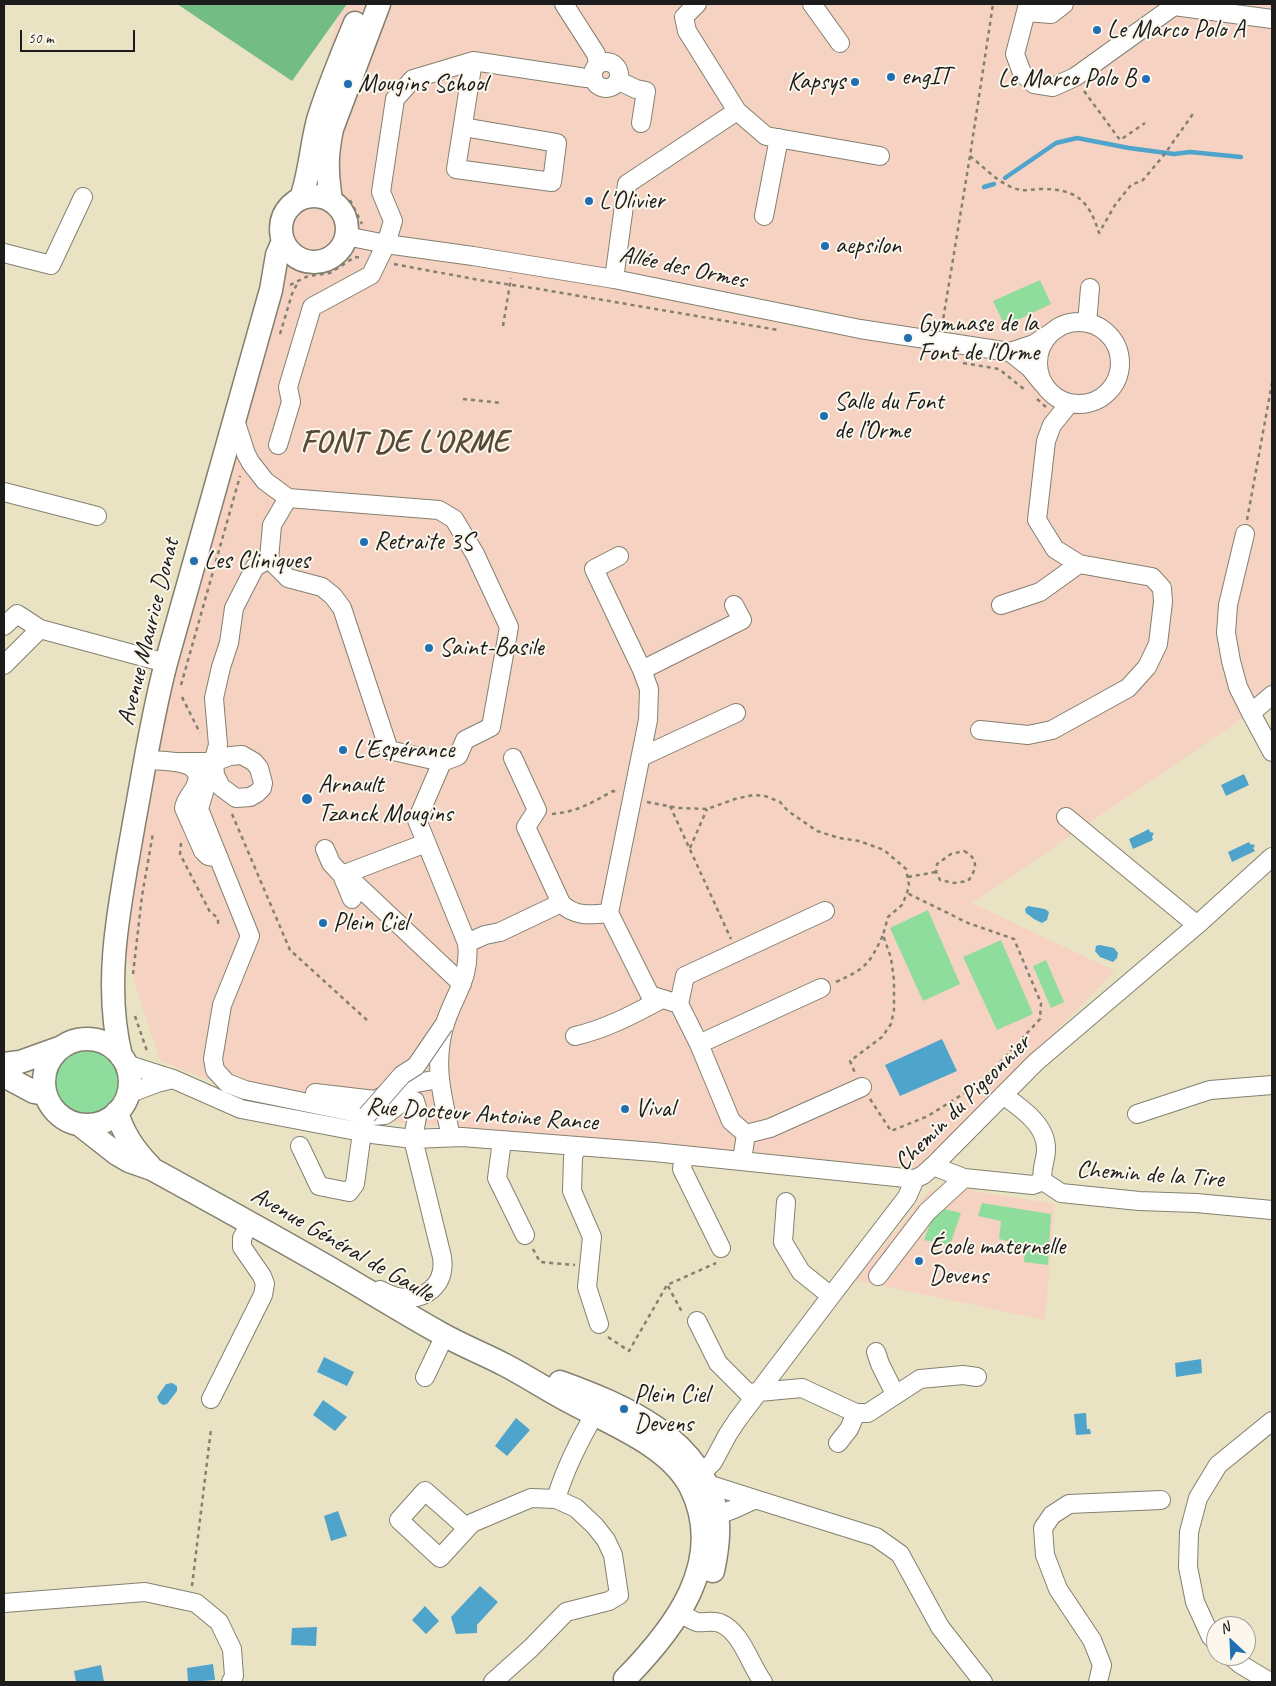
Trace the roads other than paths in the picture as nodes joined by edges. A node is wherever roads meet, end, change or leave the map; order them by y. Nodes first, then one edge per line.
1 (363, 4) edge
2 (379, 4) edge
3 (564, 4) edge
4 (697, 4) edge
5 (812, 4) edge
6 (1064, 4) edge
7 (1027, 8) edge
8 (1272, 19) edge
9 (840, 43) dead end
10 (473, 61) junction
11 (595, 70) junction
12 (737, 111) junction
13 (642, 123) dead end
14 (463, 127) junction
15 (778, 138) junction
16 (880, 156) dead end
17 (83, 197) dead end
18 (301, 198) junction
19 (341, 200) junction
20 (764, 216) dead end
21 (356, 238) junction
22 (283, 241) junction
23 (386, 244) junction
24 (4, 252) edge
25 (314, 262) junction
26 (614, 279) junction
27 (1090, 288) dead end
28 (271, 290) junction
29 (1087, 323) junction
30 (1058, 328) junction
31 (1010, 352) junction
32 (1037, 393) junction
33 (1069, 404) junction
34 (235, 420) junction
35 (278, 445) dead end
36 (4, 492) edge
37 (288, 498) junction
38 (97, 516) dead end
39 (1245, 534) road end
40 (619, 556) dead end
41 (269, 559) junction
42 (1079, 564) junction
43 (734, 605) dead end
44 (1001, 605) dead end
45 (4, 626) edge
46 (40, 629) junction
47 (166, 663) junction
48 (4, 665) edge
49 (642, 670) junction
50 (1272, 695) edge
51 (736, 713) dead end
52 (1251, 713) junction
53 (980, 730) dead end
54 (1272, 752) edge
55 (641, 757) junction
56 (513, 758) dead end
57 (145, 760) junction
58 (179, 762) junction
59 (214, 762) junction
60 (442, 762) junction
61 (1066, 817) dead end
62 (426, 843) junction
63 (325, 849) dead end
64 (1272, 857) edge
65 (219, 858) junction
66 (350, 886) junction
67 (561, 903) junction
68 (825, 911) dead end
69 (609, 913) junction
70 (1197, 925) junction
71 (467, 942) junction
72 (462, 984) junction
73 (820, 988) road end
74 (113, 995) junction
75 (670, 1002) junction
76 (444, 1025) junction
77 (575, 1036) dead end
78 (87, 1039) junction
79 (698, 1044) junction
80 (59, 1048) junction
81 (124, 1060) junction
82 (4, 1064) edge
83 (4, 1076) edge
84 (173, 1079) junction
85 (439, 1079) junction
86 (1272, 1086) edge
87 (862, 1087) road end
88 (315, 1093) dead end
89 (45, 1094) junction
90 (1003, 1095) junction
91 (123, 1103) junction
92 (1137, 1114) dead end
93 (367, 1115) junction
94 (80, 1125) junction
95 (362, 1132) junction
96 (746, 1134) junction
97 (451, 1137) junction
98 (414, 1139) junction
99 (502, 1141) junction
100 (300, 1146) dead end
101 (577, 1146) junction
102 (684, 1155) junction
103 (742, 1160) junction
104 (933, 1166) junction
105 (152, 1169) junction
106 (964, 1178) junction
107 (915, 1179) junction
108 (1043, 1181) junction
109 (786, 1202) dead end
110 (1272, 1210) edge
111 (250, 1223) junction
112 (525, 1235) road end
113 (721, 1248) road end
114 (338, 1273) junction
115 (878, 1276) dead end
116 (831, 1296) junction
117 (697, 1321) road end
118 (599, 1324) road end
119 (445, 1335) junction
120 (876, 1352) dead end
121 (425, 1377) dead end
122 (978, 1377) dead end
123 (758, 1392) junction
124 (895, 1394) junction
125 (210, 1399) dead end
126 (599, 1407) junction
127 (856, 1413) junction
128 (1272, 1421) edge
129 (838, 1444) dead end
130 (703, 1494) junction
131 (556, 1499) junction
132 (754, 1500) junction
133 (1161, 1500) dead end
134 (467, 1528) dead end
135 (4, 1603) edge
136 (685, 1616) junction
137 (1206, 1625) edge
138 (1243, 1666) edge
139 (623, 1681) edge
140 (231, 1682) edge
141 (493, 1682) edge
142 (763, 1682) edge
143 (983, 1682) edge
144 (1098, 1682) edge
145 (1270, 1682) edge

1 - 18 main road
2 - 19 main road
3 - 11 street
4 - 12 street
5 - 9 street
6 - 7 street
7 - 8 street
10 - 11 street
10 - 14 street
10 - 23 street
11 - 13 street
12 - 15 street
12 - 26 street
14 - 14 street
15 - 16 street
15 - 20 street
17 - 24 street
18 - 19 main road
18 - 22 main road
19 - 21 main road
21 - 23 street, Allée des Ormes
21 - 25 main road
22 - 25 main road
22 - 28 main road, Avenue Maurice Donat
23 - 26 street, Allée des Ormes
23 - 35 street
25 - 28 main road
26 - 31 street, Allée des Ormes
27 - 29 street
28 - 34 main road, Avenue Maurice Donat
29 - 30 street
29 - 33 street
30 - 31 street, Allée des Ormes
30 - 32 street
31 - 32 street
32 - 33 street
33 - 42 street
34 - 37 street
34 - 47 main road, Avenue Maurice Donat
36 - 38 street
37 - 41 street
37 - 60 street
39 - 52 street
40 - 49 street
41 - 59 street
41 - 60 street
42 - 44 street
42 - 53 street
43 - 49 street
45 - 46 street
46 - 47 street
46 - 48 street
47 - 57 main road, Avenue Maurice Donat
49 - 55 street
50 - 52 street
51 - 55 street
52 - 54 street
55 - 69 street
56 - 67 street
57 - 58 street
57 - 74 main road, Avenue Maurice Donat
58 - 59 street
58 - 65 street
59 - 65 street
60 - 62 street
61 - 70 street
62 - 66 street
62 - 71 street
63 - 66 street
64 - 70 street, Chemin du Pigeonnier
65 - 93 street
66 - 72 street
67 - 69 street
67 - 71 street
68 - 75 street
69 - 75 street
70 - 90 street, Chemin du Pigeonnier
71 - 72 street
72 - 76 street
73 - 79 street
74 - 78 main road
74 - 81 main road, Avenue Maurice Donat
75 - 77 street
75 - 79 street
76 - 85 street
76 - 93 street, bridge
78 - 80 main road
78 - 81 main road
79 - 96 street
80 - 82 main road
80 - 89 main road
81 - 84 street, Rue Docteur Antoine Rance
81 - 91 main road
83 - 89 main road
84 - 91 street
84 - 95 street, Rue Docteur Antoine Rance
85 - 88 street
85 - 97 street
86 - 92 street
87 - 96 street
89 - 94 main road
90 - 104 street, Chemin du Pigeonnier
90 - 108 street, Chemin de la Tire
91 - 94 main road
91 - 105 main road, Avenue Général de Gaulle
93 - 98 street
94 - 105 main road, Avenue Général de Gaulle
95 - 98 street, Rue Docteur Antoine Rance
95 - 100 street
96 - 103 street
97 - 98 street, Rue Docteur Antoine Rance
97 - 99 street, Rue Docteur Antoine Rance
98 - 114 street
99 - 101 street, Rue Docteur Antoine Rance
99 - 112 street
101 - 102 street, Rue Docteur Antoine Rance
101 - 118 street
102 - 103 street, Rue Docteur Antoine Rance
102 - 113 street
103 - 107 street, Rue Docteur Antoine Rance
104 - 106 street
104 - 107 street, Chemin du Pigeonnier
105 - 111 main road, Avenue Général de Gaulle
106 - 108 street
106 - 115 street
107 - 116 street, Chemin du Pigeonnier
108 - 110 street, Chemin de la Tire
109 - 116 street
111 - 114 main road, Avenue Général de Gaulle
111 - 125 street
114 - 119 main road, Avenue Général de Gaulle
116 - 123 street, Chemin du Pigeonnier
117 - 123 street
119 - 121 street
119 - 126 main road, Avenue Général de Gaulle
120 - 124 street
122 - 124 street
123 - 127 street
123 - 130 street, Chemin du Pigeonnier
124 - 127 street
126 - 130 main road, Avenue Général de Gaulle
126 - 130 main road, Avenue Général de Gaulle
126 - 131 street
127 - 129 street
128 - 137 street
130 - 132 street
130 - 132 street
130 - 136 main road, Avenue Général de Gaulle
131 - 134 street
131 - 141 street
132 - 143 street
133 - 144 street
135 - 140 street
136 - 139 main road, Avenue Général de Gaulle
136 - 142 street
138 - 145 street

